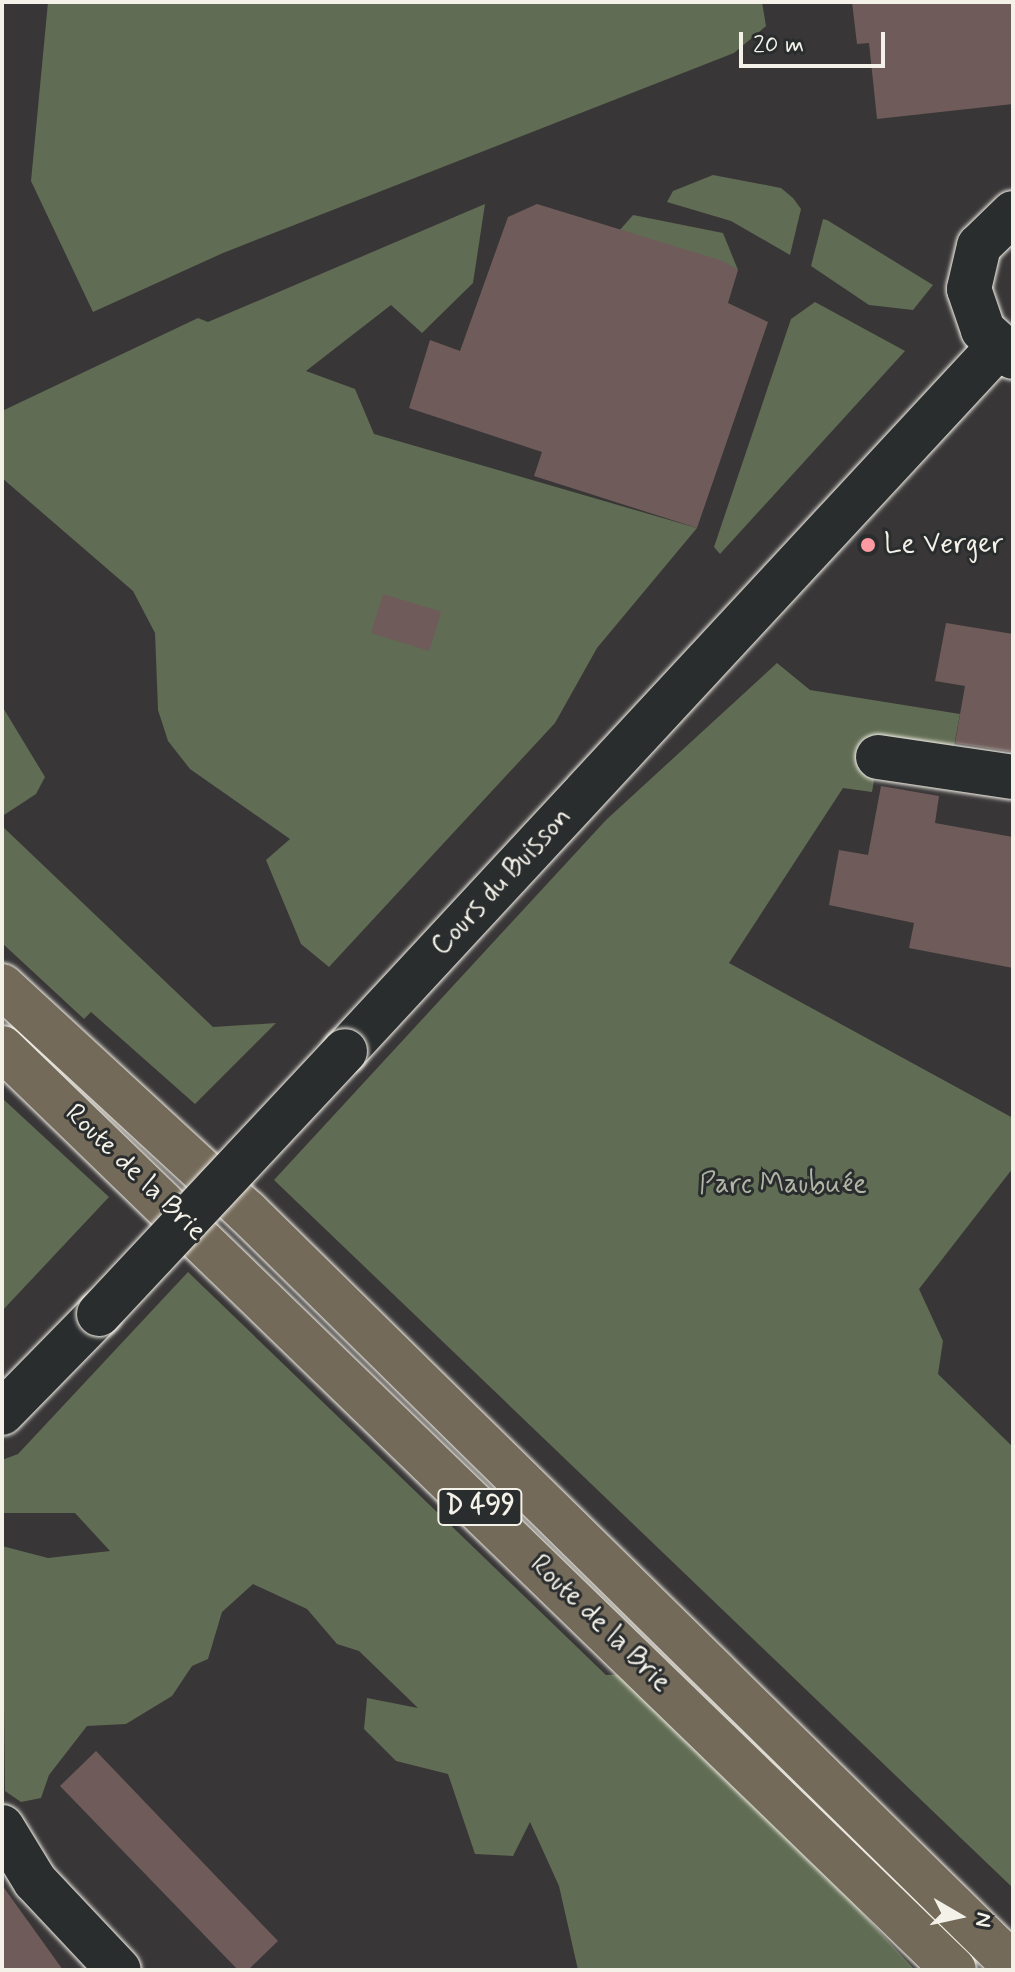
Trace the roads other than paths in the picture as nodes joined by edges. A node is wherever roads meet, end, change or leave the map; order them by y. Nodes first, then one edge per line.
1 (1013, 213) edge
2 (1005, 352) edge
3 (878, 757) dead end
4 (1013, 777) edge
5 (2, 986) edge
6 (2, 1048) edge
7 (2, 1413) edge
8 (2, 1827) edge
9 (878, 1833) junction
10 (1013, 1926) edge
11 (1013, 1965) edge
12 (119, 1970) edge
13 (954, 1970) edge

1 - 2 street
2 - 7 street, Cours du Buisson, bridge
3 - 4 street
5 - 9 highway, Route de la Brie / D 499
6 - 13 highway, Route de la Brie / D 499
8 - 12 street
9 - 10 highway
9 - 11 highway, Route de la Brie

